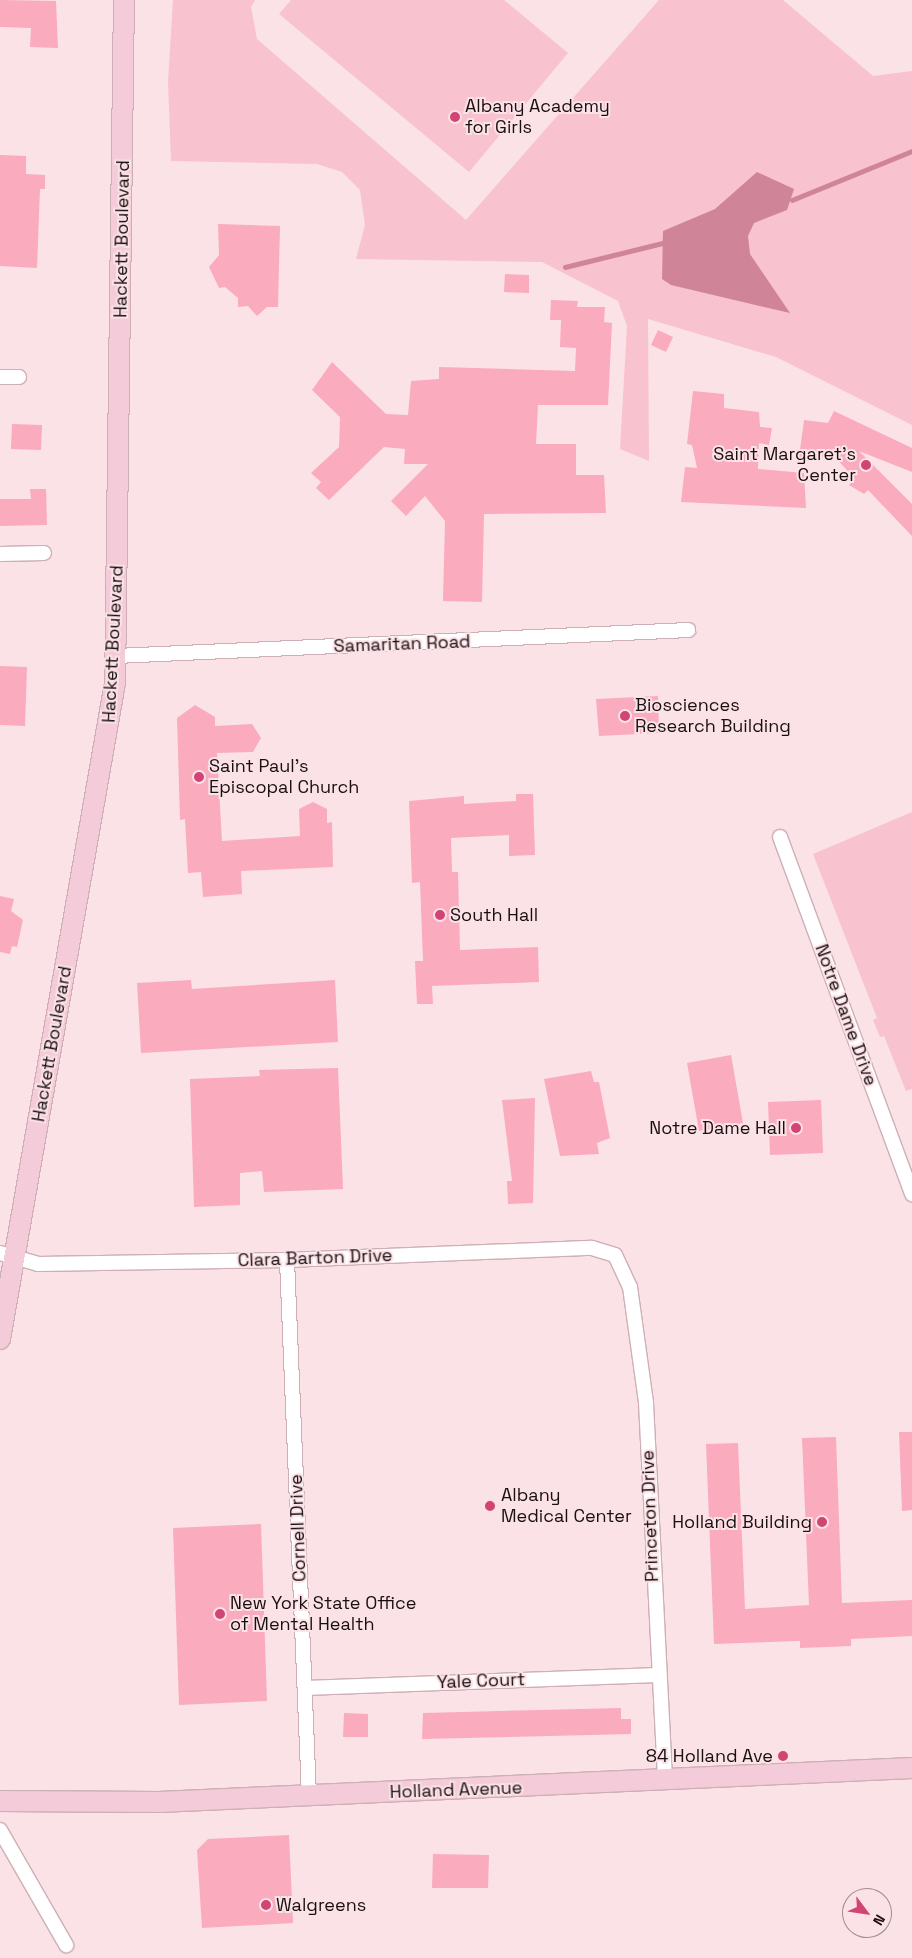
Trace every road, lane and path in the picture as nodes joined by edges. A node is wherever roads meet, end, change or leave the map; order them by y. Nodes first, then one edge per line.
1 (124, 0) edge
2 (0, 377) edge
3 (19, 377) dead end
4 (44, 553) dead end
5 (0, 554) edge
6 (688, 630) dead end
7 (116, 656) junction
8 (780, 836) dead end
9 (912, 1194) edge
10 (7, 1255) edge
11 (615, 1255) joint
12 (288, 1260) junction
13 (0, 1338) edge
14 (658, 1675) junction
15 (304, 1688) junction
16 (912, 1768) edge
17 (664, 1781) junction
18 (309, 1795) junction
19 (0, 1801) edge
20 (0, 1830) edge
21 (66, 1945) dead end

1 - 7 street, Hackett Boulevard
2 - 3 street
4 - 5 street
6 - 7 street, Samaritan Road
7 - 10 street, Hackett Boulevard
8 - 9 street, Notre Dame Drive
10 - 12 street, Clara Barton Drive
10 - 13 street, Hackett Boulevard
11 - 12 street, Clara Barton Drive
11 - 14 street, Princeton Drive
12 - 15 street, Cornell Drive
14 - 15 street, Yale Court
14 - 17 street, Princeton Drive
15 - 18 street, Cornell Drive
16 - 17 street, Holland Avenue
17 - 18 street, Holland Avenue
18 - 19 street, Holland Avenue
20 - 21 street

